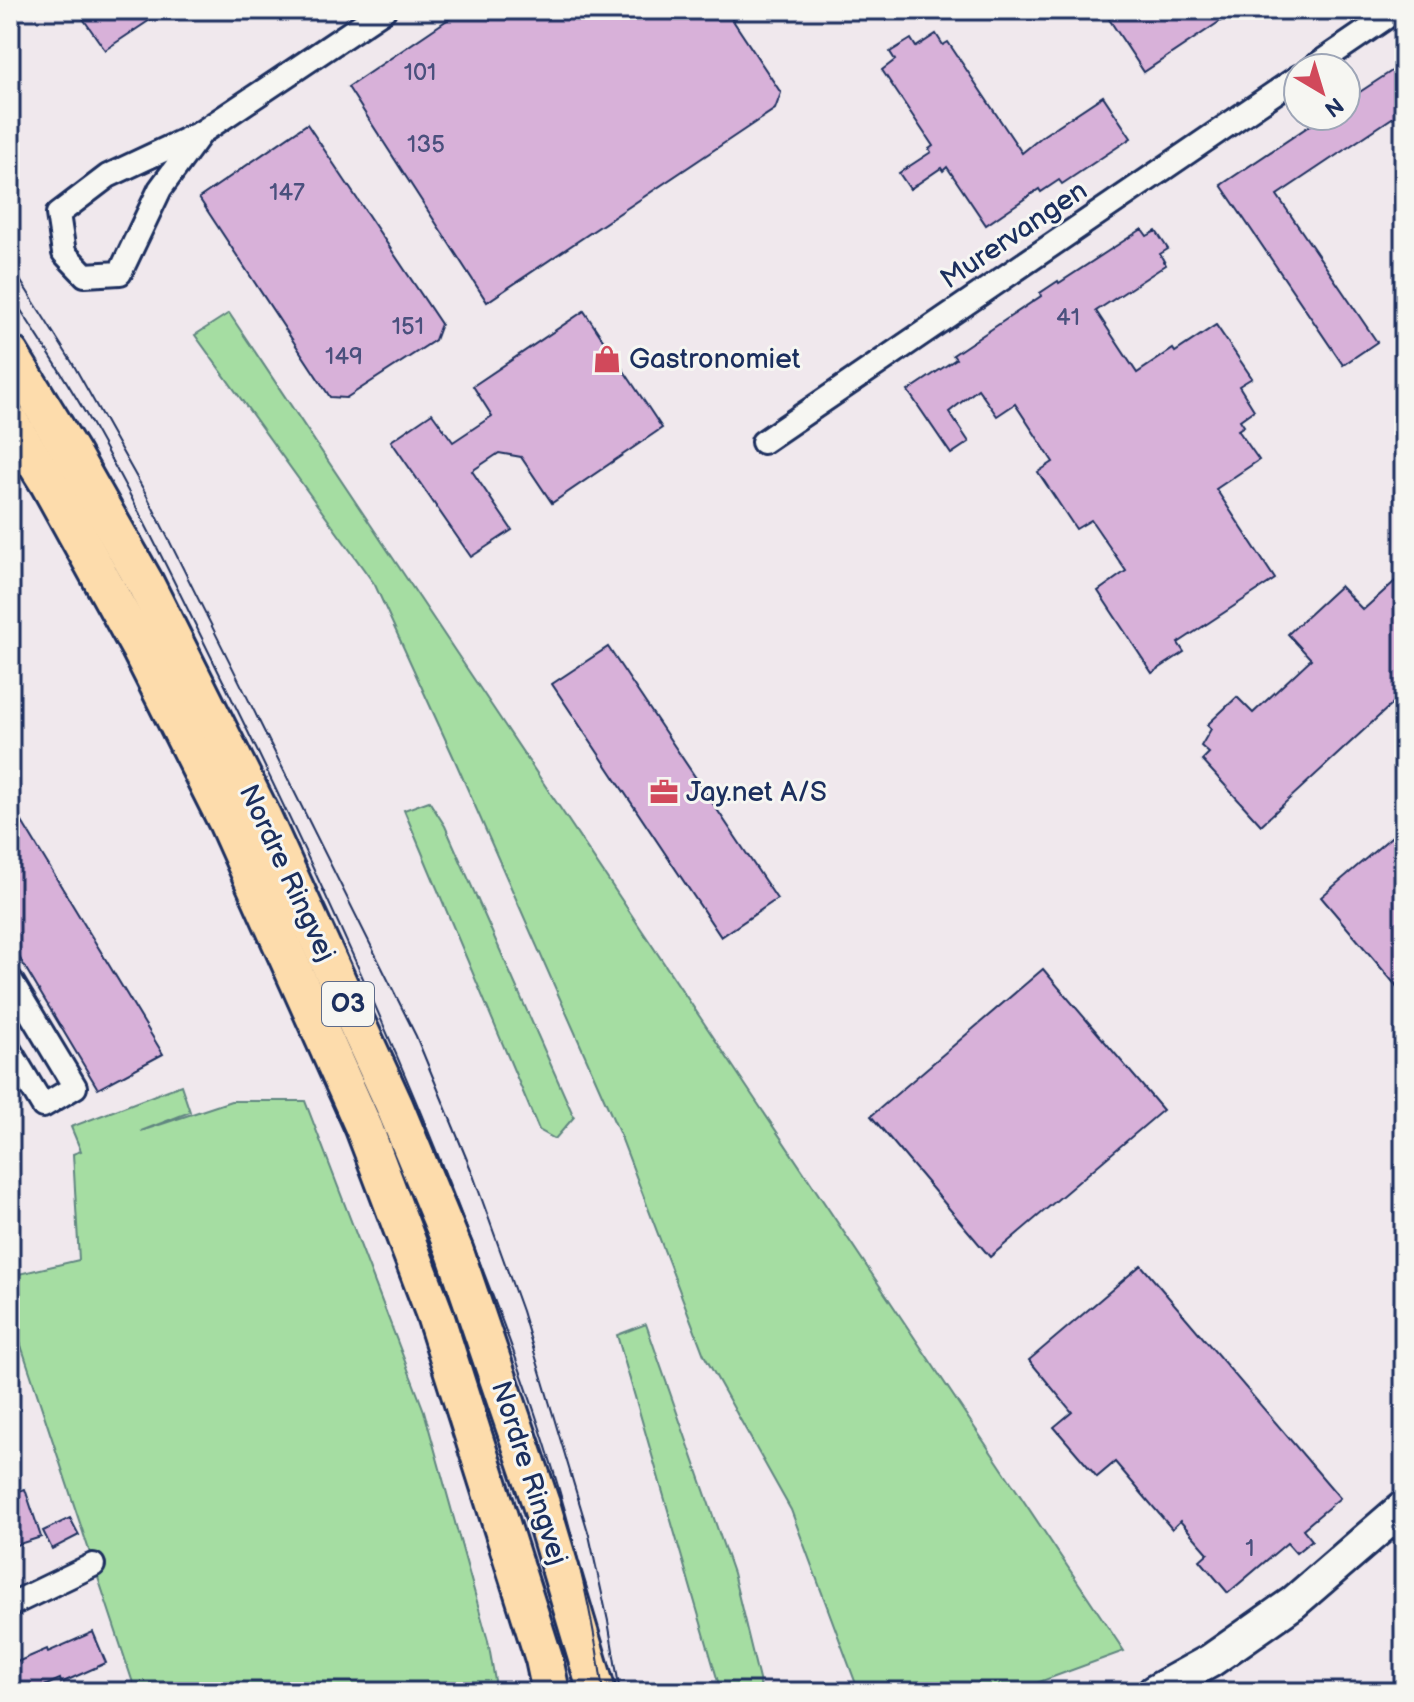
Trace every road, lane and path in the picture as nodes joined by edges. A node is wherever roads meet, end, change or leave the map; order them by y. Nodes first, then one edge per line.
1 (384, 10) edge
2 (1397, 10) edge
3 (1335, 52) edge
4 (1282, 88) edge
5 (202, 132) junction
6 (10, 354) edge
7 (10, 422) edge
8 (763, 442) dead end
9 (10, 979) edge
10 (10, 1051) edge
11 (1404, 1507) edge
12 (93, 1565) dead end
13 (10, 1605) edge
14 (551, 1692) edge
15 (597, 1692) edge
16 (1154, 1692) edge

1 - 5 street
2 - 3 street
4 - 8 street, Murervangen
5 - 5 street
6 - 15 main road, Nordre Ringvej / O3
7 - 14 main road, Nordre Ringvej / O3
9 - 10 street
11 - 16 street
12 - 13 street

